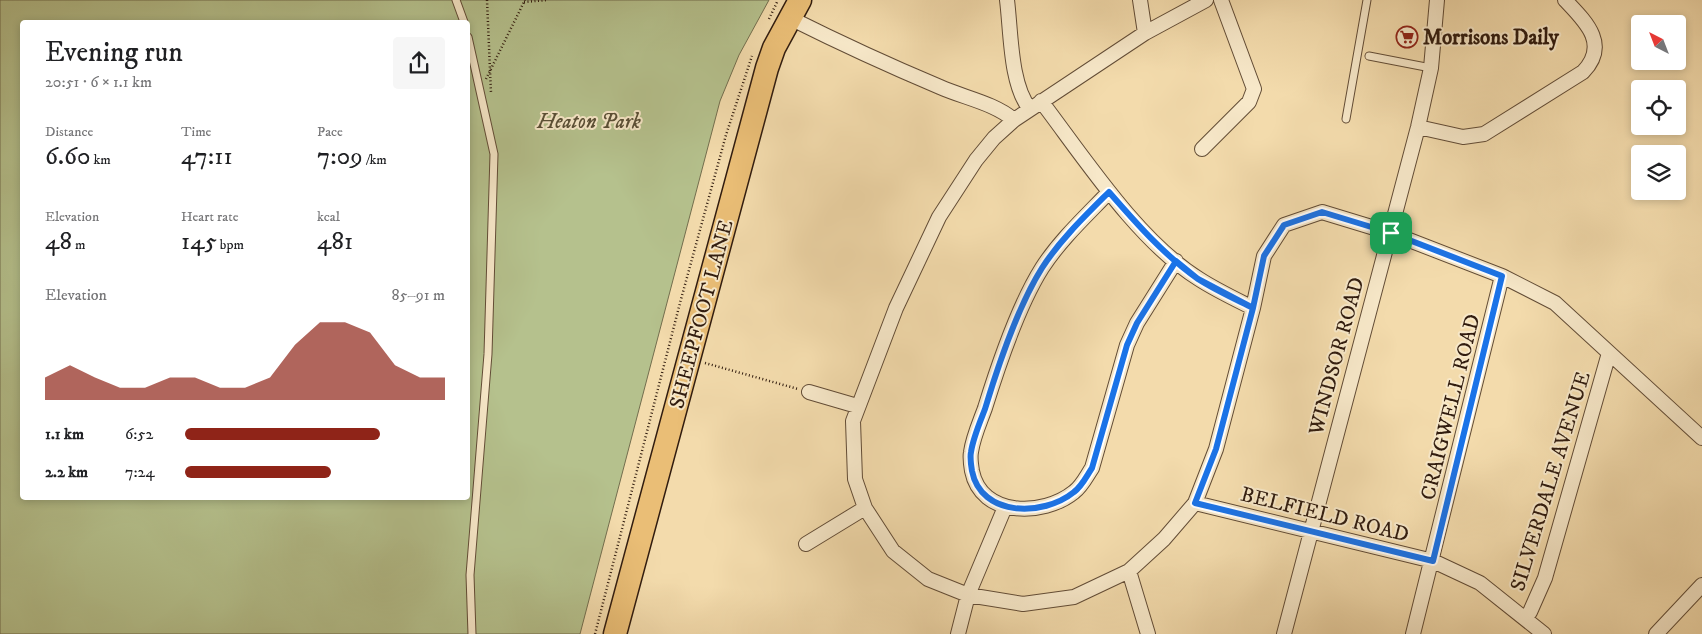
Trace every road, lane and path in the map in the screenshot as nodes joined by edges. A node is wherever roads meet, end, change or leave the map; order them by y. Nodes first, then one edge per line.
1 (456, 0) edge
2 (487, 0) edge
3 (547, 0) edge
4 (1007, 0) edge
5 (1140, 0) edge
6 (1206, 0) edge
7 (1220, 0) edge
8 (1367, 0) edge
9 (1437, 0) edge
10 (1565, 0) edge
11 (524, 1) edge
12 (789, 6) edge
13 (463, 20) edge
14 (766, 25) dead end
15 (1145, 33) junction
16 (470, 47) edge
17 (755, 49) dead end
18 (1369, 56) dead end
19 (1431, 68) junction
20 (490, 70) junction
21 (479, 94) junction
22 (491, 98) dead end
23 (1035, 105) junction
24 (1346, 119) dead end
25 (1014, 120) junction
26 (1418, 127) junction
27 (1202, 149) dead end
28 (1109, 192) junction
29 (1391, 233) junction
30 (1176, 261) junction
31 (1502, 276) junction
32 (1253, 308) junction
33 (1609, 353) junction
34 (689, 358) junction
35 (809, 392) joint
36 (857, 406) junction
37 (1702, 438) edge
38 (1195, 503) junction
39 (1005, 507) junction
40 (865, 508) junction
41 (1310, 530) junction
42 (806, 544) dead end
43 (1433, 561) junction
44 (1129, 571) junction
45 (1702, 585) edge
46 (968, 595) junction
47 (1525, 618) junction
48 (472, 634) edge
49 (595, 634) edge
50 (615, 634) edge
51 (958, 634) edge
52 (1148, 634) edge
53 (1284, 634) edge
54 (1413, 634) edge
55 (1544, 634) edge
56 (1656, 634) edge

1 - 13 lane
2 - 20 path
3 - 11 path
4 - 23 street
5 - 15 street
6 - 15 street
7 - 27 street
8 - 24 lane
9 - 19 street, WINDSOR ROAD
10 - 26 street
11 - 20 path
12 - 14 path
12 - 25 street
12 - 34 main road, SHEEPFOOT LANE
15 - 23 street
16 - 21 lane
17 - 49 path
18 - 19 lane
19 - 26 street, WINDSOR ROAD
20 - 21 path
20 - 22 path
21 - 48 lane
23 - 25 street
23 - 28 street
25 - 36 street
26 - 29 street, WINDSOR ROAD
28 - 30 street
28 - 39 street
29 - 31 street
29 - 32 street
29 - 41 street, WINDSOR ROAD
30 - 32 street
30 - 39 street
31 - 33 street
31 - 43 street, CRAIGWELL ROAD
32 - 38 street
33 - 37 street
33 - 47 street, SILVERDALE AVENUE
34 - 35 path
34 - 50 main road, SHEEPFOOT LANE
35 - 36 street
36 - 40 street
38 - 41 street, BELFIELD ROAD
38 - 44 street
39 - 46 street
40 - 42 street
40 - 46 street
41 - 43 street, BELFIELD ROAD
41 - 53 street, WINDSOR ROAD
43 - 47 street, BELFIELD ROAD
43 - 54 street, CRAIGWELL ROAD
44 - 46 street
44 - 52 street
45 - 56 street
46 - 51 street
47 - 55 street, BELFIELD ROAD

